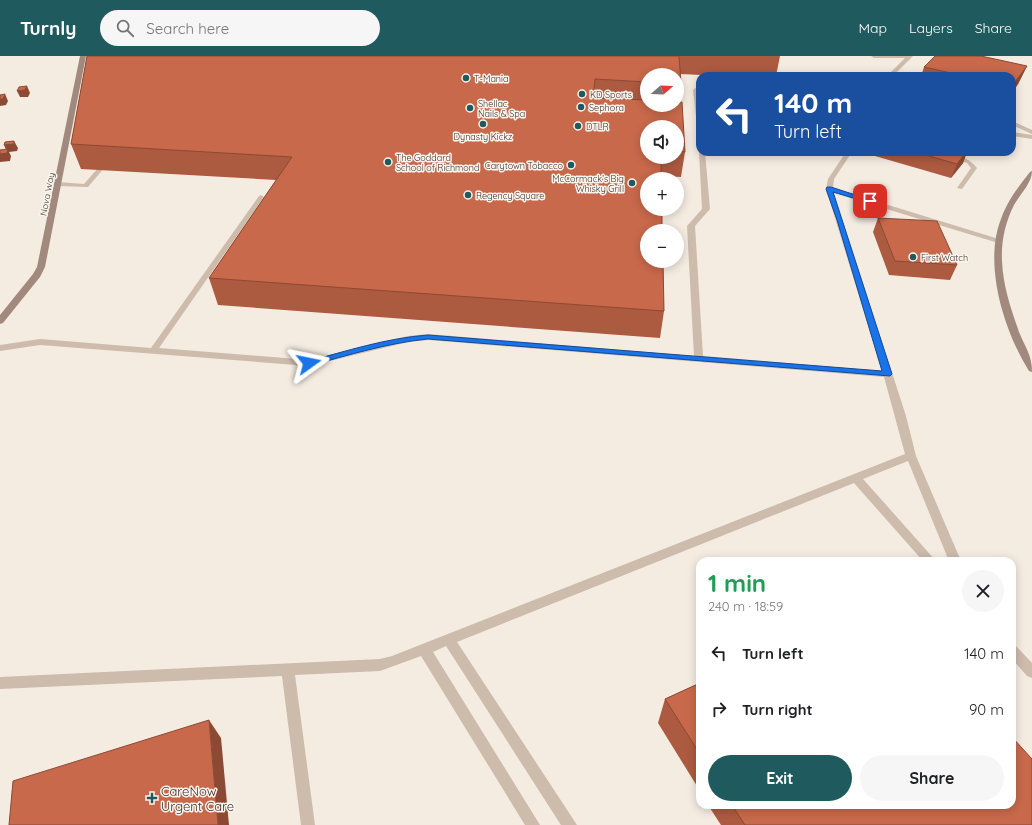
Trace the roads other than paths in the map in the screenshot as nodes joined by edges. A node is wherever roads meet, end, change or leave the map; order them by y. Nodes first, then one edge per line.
1 (83, 56) edge
2 (874, 56) edge
3 (909, 57) edge
4 (894, 72) edge
5 (1016, 125) edge
6 (1032, 132) edge
7 (1016, 135) edge
8 (1032, 137) edge
9 (702, 156) edge
10 (846, 156) edge
11 (952, 156) edge
12 (110, 157) edge
13 (1032, 173) edge
14 (58, 184) junction
15 (960, 188) dead end
16 (829, 189) junction
17 (262, 197) dead end
18 (998, 240) junction
19 (0, 322) edge
20 (0, 348) edge
21 (153, 351) junction
22 (699, 358) junction
23 (1032, 369) edge
24 (888, 374) junction
25 (911, 456) junction
26 (855, 477) junction
27 (926, 557) edge
28 (953, 557) edge
29 (448, 639) junction
30 (424, 649) junction
31 (1016, 654) edge
32 (288, 670) junction
33 (1032, 672) edge
34 (0, 684) edge
35 (308, 825) edge
36 (533, 825) edge
37 (570, 825) edge

1 - 14 street, Nova Way
2 - 3 lane
3 - 4 lane
5 - 6 lane
7 - 8 lane
9 - 22 lane
10 - 16 lane
11 - 15 lane
12 - 14 lane
13 - 18 street
14 - 19 street, Nova Way
16 - 18 lane
16 - 24 lane
17 - 21 lane
18 - 23 street
20 - 21 lane
21 - 22 lane
22 - 24 lane
24 - 25 lane
25 - 26 lane
25 - 28 lane
26 - 27 lane
26 - 29 lane
29 - 30 lane
29 - 37 lane
30 - 32 lane
30 - 36 lane
31 - 33 lane
32 - 34 lane
32 - 35 lane

